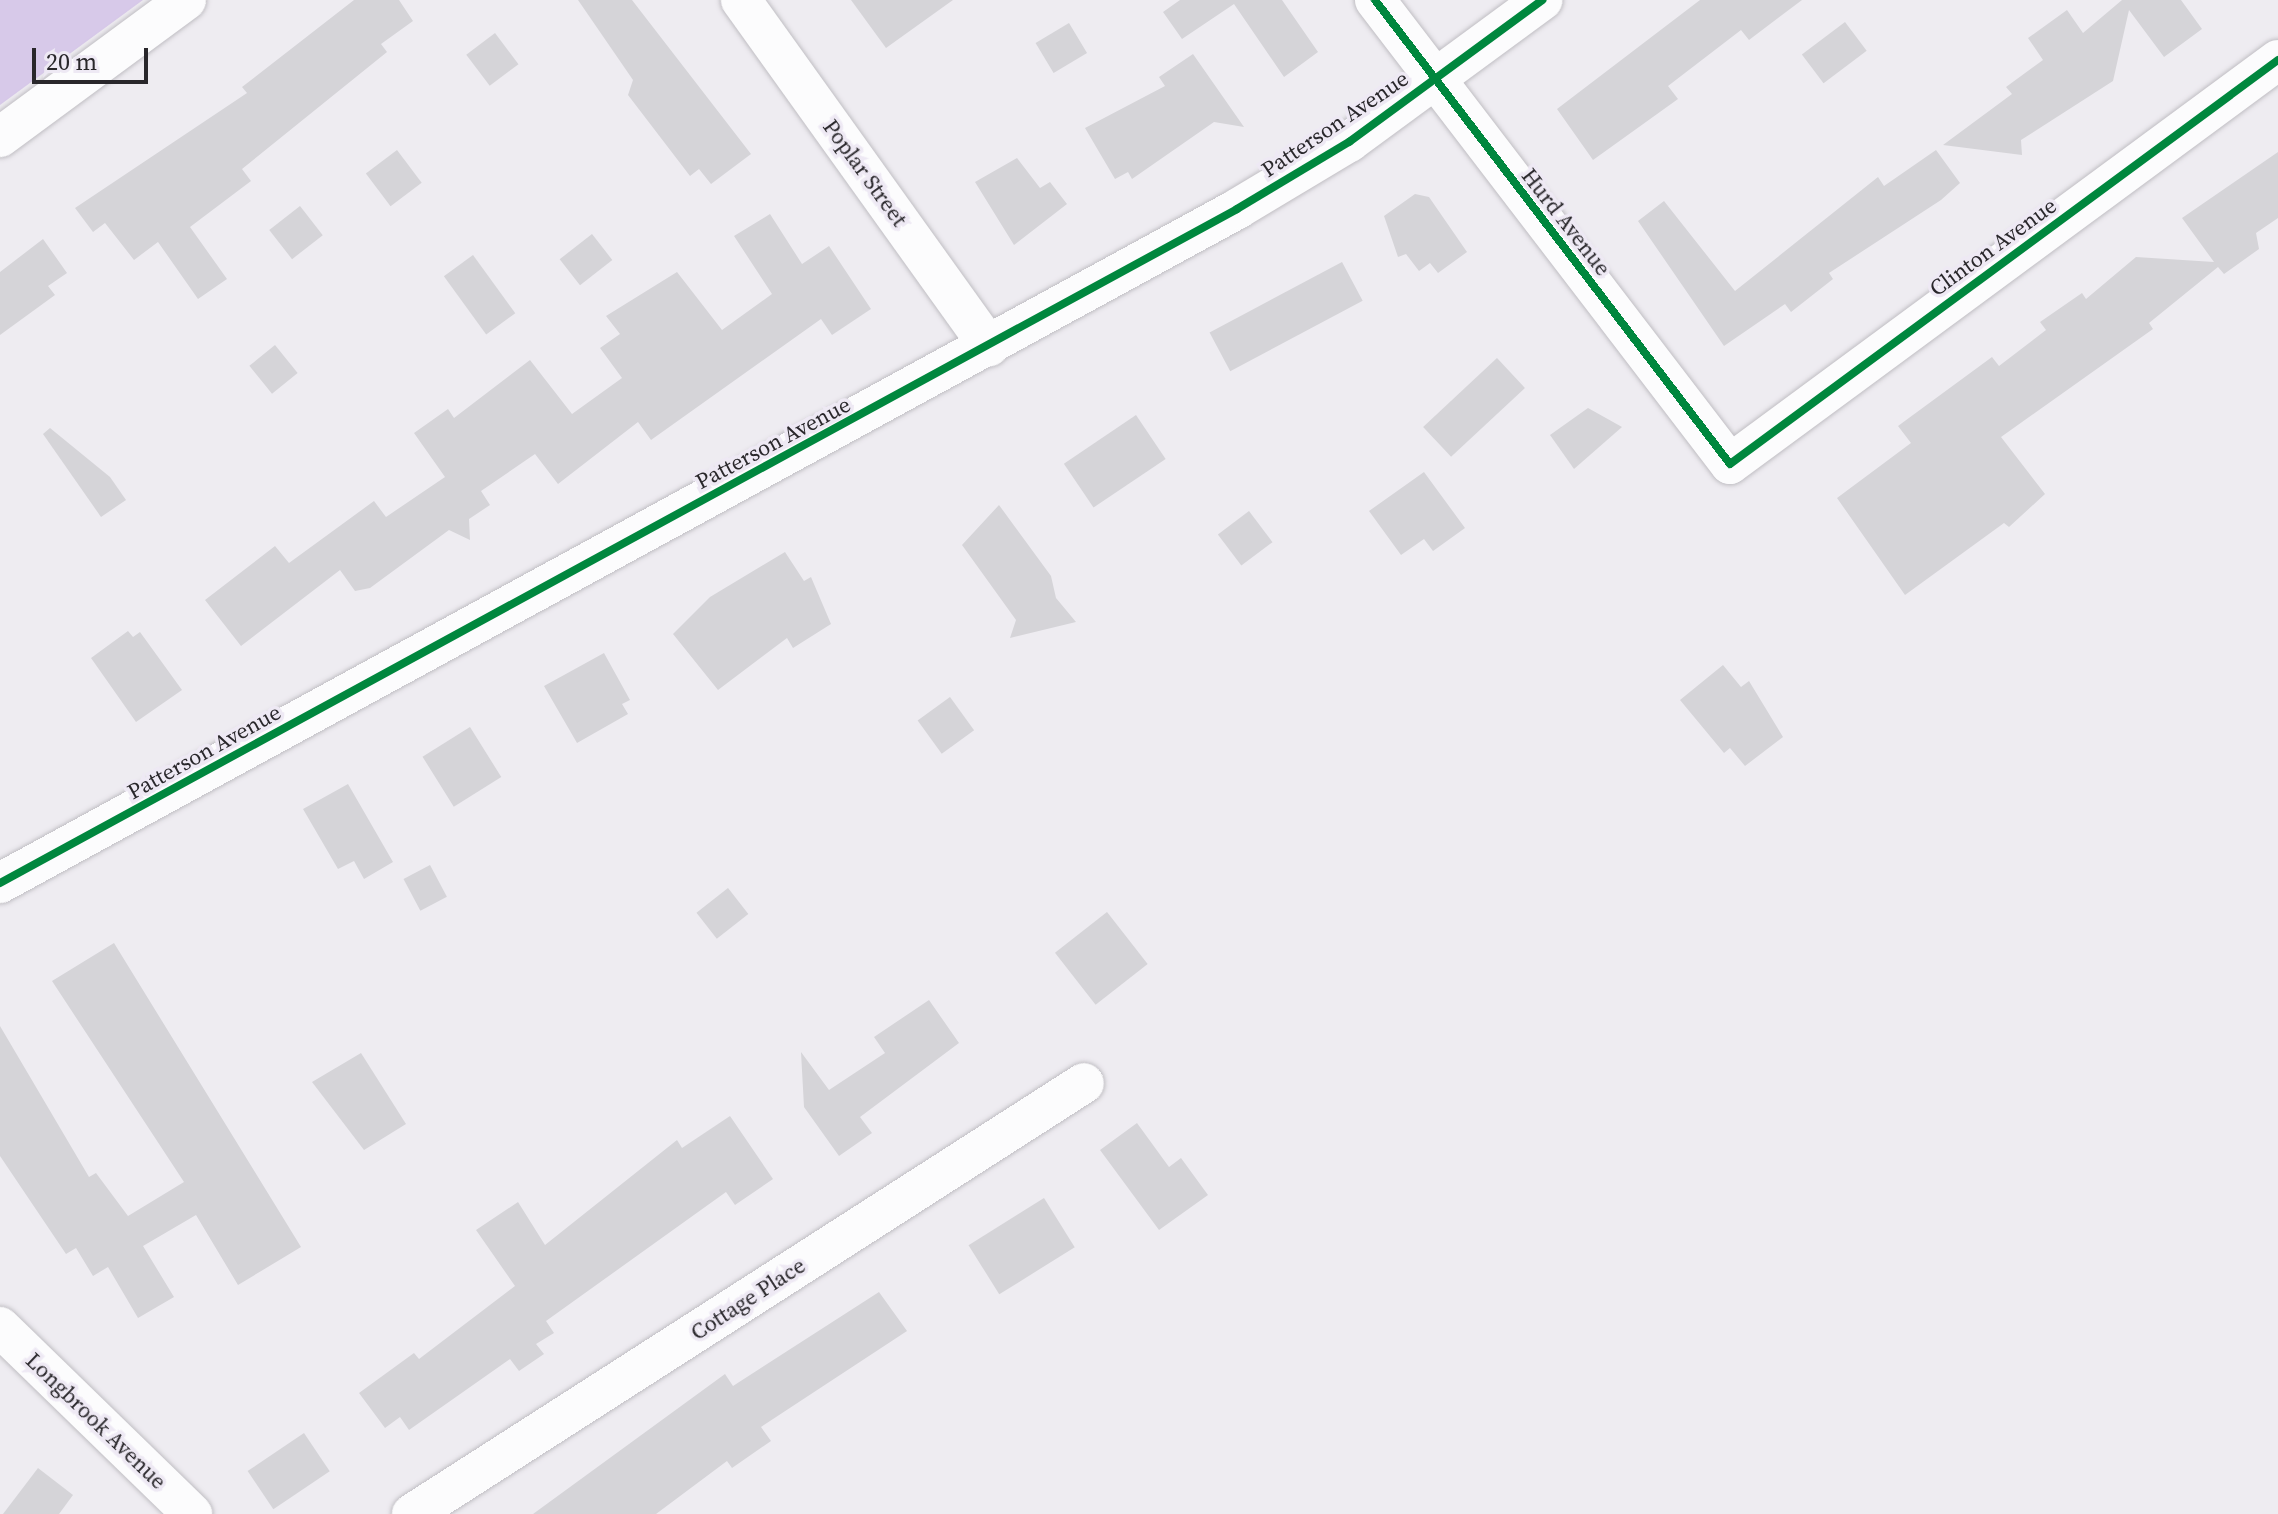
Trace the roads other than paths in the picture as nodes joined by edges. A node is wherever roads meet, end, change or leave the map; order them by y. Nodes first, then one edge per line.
1 (186, 0) edge
2 (741, 0) edge
3 (1375, 0) edge
4 (1542, 0) edge
5 (2278, 60) edge
6 (1433, 80) junction
7 (0, 137) edge
8 (989, 346) junction
9 (1730, 464) joint
10 (0, 883) edge
11 (1084, 1083) dead end
12 (0, 1327) edge
13 (192, 1514) edge
14 (412, 1514) edge

1 - 7 street
2 - 8 street, Poplar Street
3 - 6 street, Hurd Avenue
4 - 6 street, Patterson Avenue
5 - 9 street, Clinton Avenue
6 - 8 street, Patterson Avenue
6 - 9 street, Hurd Avenue
8 - 10 street, Patterson Avenue
11 - 14 street, Cottage Place
12 - 13 street, Longbrook Avenue

